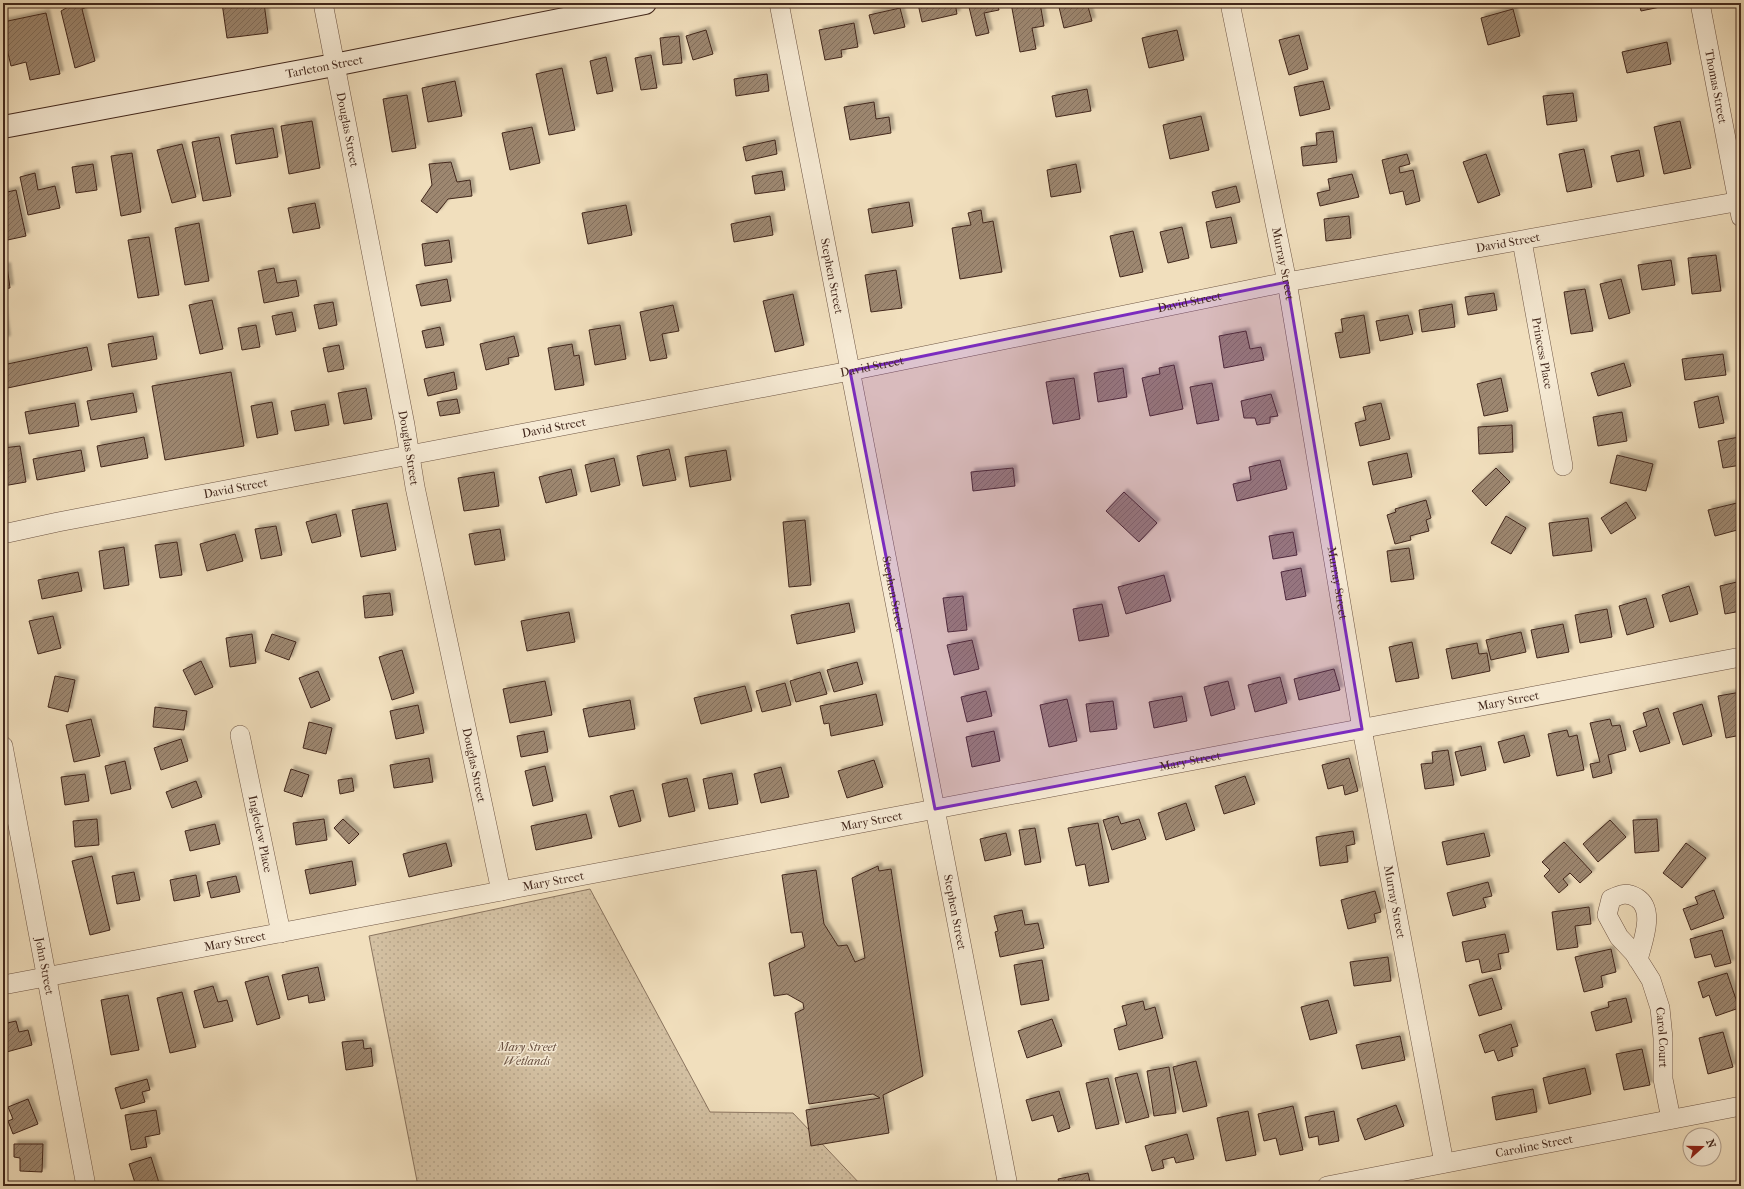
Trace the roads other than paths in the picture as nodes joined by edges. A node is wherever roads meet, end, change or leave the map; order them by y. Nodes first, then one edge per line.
1 (323, 3) edge
2 (645, 3) edge
3 (779, 3) edge
4 (1230, 3) edge
5 (1700, 3) edge
6 (334, 65) junction
7 (3, 126) edge
8 (1740, 206) edge
9 (1522, 241) junction
10 (1287, 282) junction
11 (850, 371) junction
12 (410, 455) junction
13 (1563, 466) dead end
14 (3, 534) edge
15 (1741, 657) edge
16 (1362, 729) junction
17 (240, 735) dead end
18 (3, 746) edge
19 (935, 809) junction
20 (502, 891) junction
21 (281, 933) junction
22 (1638, 960) dead end
23 (47, 977) junction
24 (3, 985) edge
25 (1741, 1106) edge
26 (1671, 1120) junction
27 (1444, 1163) junction
28 (86, 1186) edge
29 (1008, 1186) edge
30 (1327, 1186) edge

1 - 6 street, Douglas Street
2 - 6 main road, Tarleton Street
3 - 11 street, Stephen Street
4 - 10 street, Murray Street
5 - 8 street, Thomas Street
6 - 7 main road, Tarleton Street
6 - 12 street, Douglas Street
8 - 9 street, David Street
9 - 10 street, David Street
9 - 13 street, Princess Place
10 - 11 street, David Street
10 - 16 street, Murray Street
11 - 12 street, David Street
11 - 19 street, Stephen Street
12 - 14 street, David Street
12 - 20 street, Douglas Street
15 - 16 street, Mary Street
16 - 19 street, Mary Street
16 - 27 street, Murray Street
17 - 21 street, Ingledew Place
18 - 23 street, John Street
19 - 20 street, Mary Street
19 - 29 street, Stephen Street
20 - 21 street, Mary Street
21 - 23 street, Mary Street
22 - 26 street, Carol Court
23 - 24 street, Mary Street
23 - 28 street, John Street
25 - 26 street, Caroline Street
26 - 27 street, Caroline Street
27 - 30 street, Caroline Street

